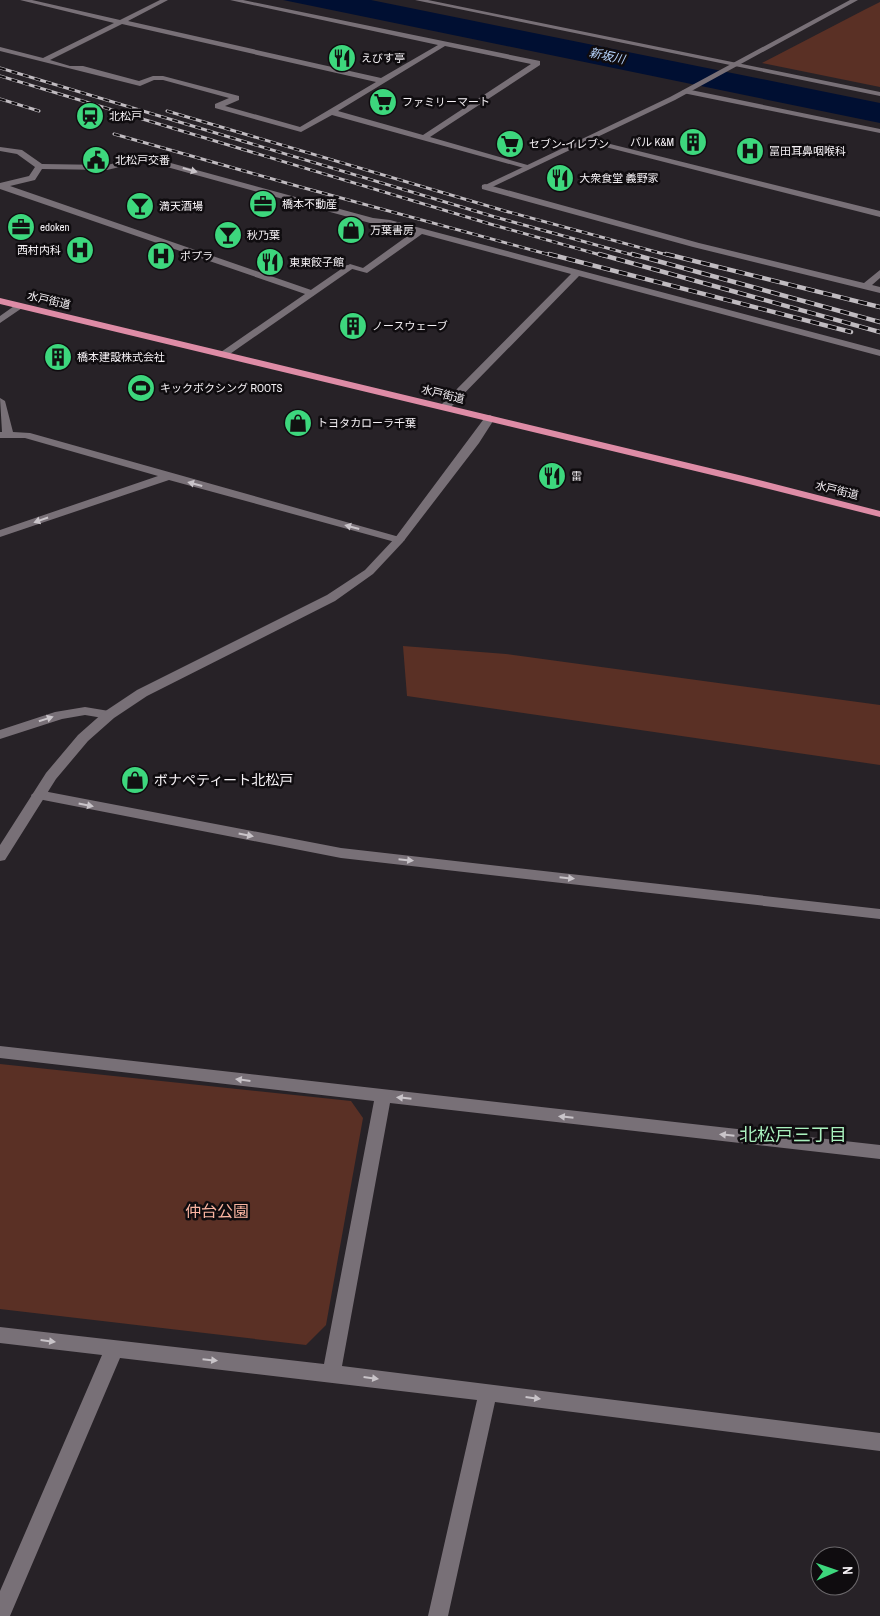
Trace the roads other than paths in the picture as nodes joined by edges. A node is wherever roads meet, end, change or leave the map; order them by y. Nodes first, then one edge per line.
1 (23, 0) edge
2 (165, 0) edge
3 (233, 0) edge
4 (418, 0) edge
5 (855, 0) edge
6 (121, 22) junction
7 (444, 44) junction
8 (0, 49) edge
9 (42, 61) junction
10 (739, 64) junction
11 (383, 81) junction
12 (686, 91) junction
13 (880, 94) edge
14 (332, 112) junction
15 (880, 131) edge
16 (423, 138) junction
17 (588, 140) junction
18 (0, 149) edge
19 (40, 166) junction
20 (527, 166) junction
21 (1, 186) edge
22 (880, 214) edge
23 (420, 231) junction
24 (880, 273) edge
25 (576, 274) junction
26 (865, 287) junction
27 (880, 290) edge
28 (311, 293) junction
29 (0, 300) edge
30 (20, 306) junction
31 (0, 320) edge
32 (880, 353) edge
33 (224, 354) junction
34 (0, 401) edge
35 (445, 407) junction
36 (490, 418) junction
37 (4, 435) edge
38 (169, 476) junction
39 (880, 514) edge
40 (0, 534) edge
41 (399, 540) junction
42 (109, 715) junction
43 (0, 735) edge
44 (38, 796) junction
45 (0, 856) edge
46 (880, 914) edge
47 (0, 1052) edge
48 (384, 1096) junction
49 (880, 1152) edge
50 (0, 1335) edge
51 (114, 1350) junction
52 (332, 1373) junction
53 (488, 1392) junction
54 (880, 1442) edge
55 (0, 1615) edge
56 (438, 1616) edge

1 - 6 street
2 - 6 street
3 - 7 street
4 - 10 street
5 - 10 street
6 - 9 street
6 - 11 street
7 - 11 street
7 - 16 street
8 - 9 street
9 - 14 street
10 - 12 street
10 - 13 street
11 - 14 street
12 - 15 street
12 - 17 street
14 - 16 street
16 - 20 street
17 - 20 street
17 - 22 street
18 - 19 street
19 - 21 street
19 -> 23 street
20 - 26 street
21 - 28 street
23 - 25 street
23 - 28 street
24 - 26 street
25 - 32 street
25 - 35 street
26 - 27 street
28 - 33 street
29 - 30 highway, 水戸街道
30 - 31 street
30 - 33 highway, 水戸街道
33 - 35 highway, 水戸街道
34 - 37 street
35 - 36 highway, 水戸街道
36 - 39 highway, 水戸街道
36 - 41 street
37 - 38 street
38 -> 40 street
41 -> 38 street
41 - 42 street
43 -> 42 street
42 - 44 street
44 - 45 street
44 -> 46 street
48 -> 47 street
49 -> 48 street
48 - 52 street
50 -> 51 street
51 -> 52 street
51 - 55 street
52 -> 53 street
53 -> 54 street
53 - 56 street

